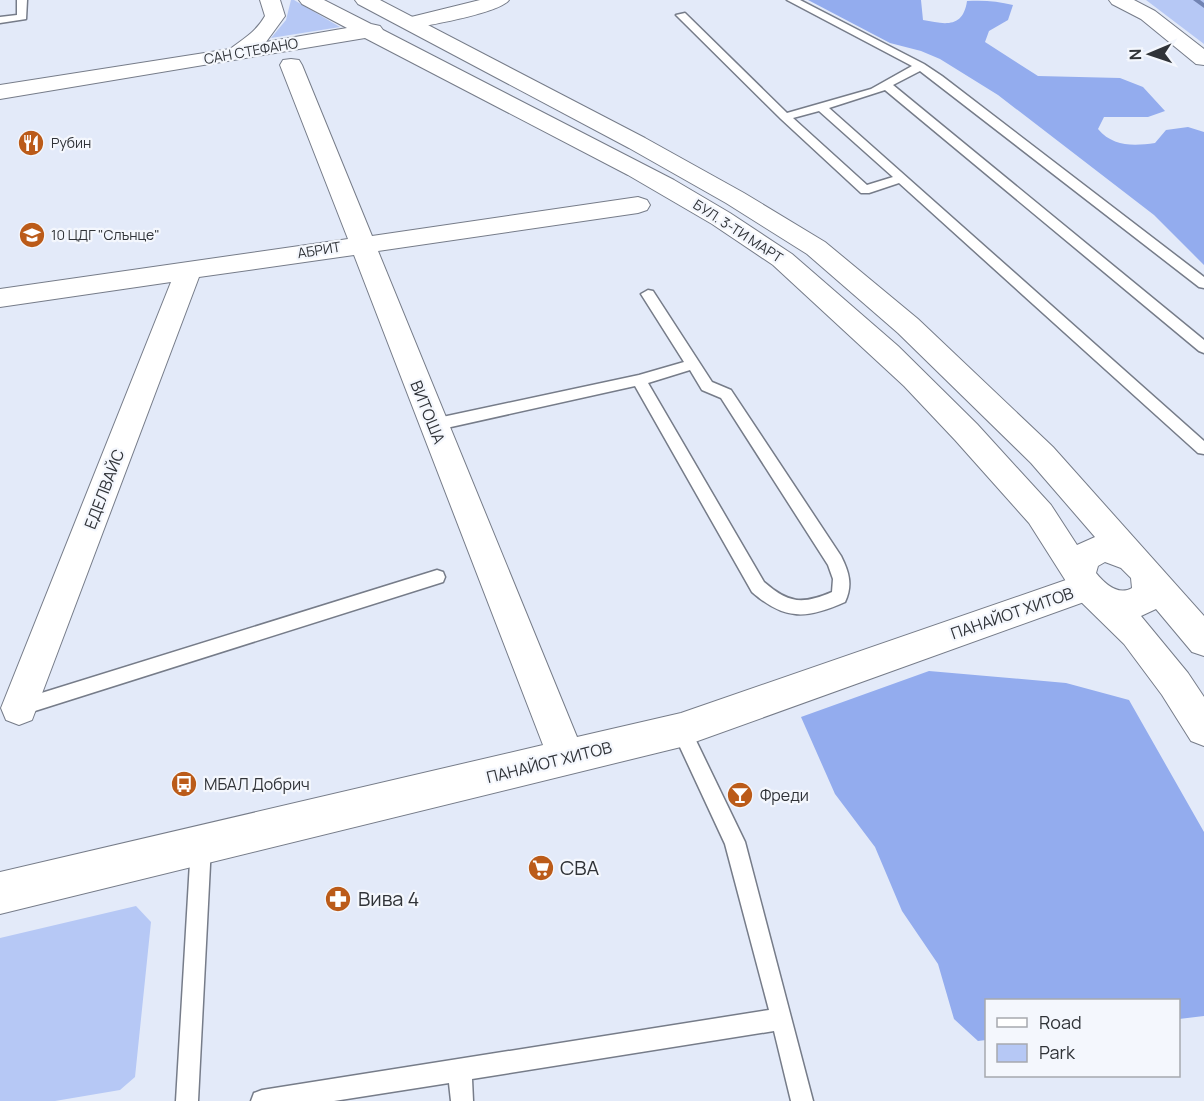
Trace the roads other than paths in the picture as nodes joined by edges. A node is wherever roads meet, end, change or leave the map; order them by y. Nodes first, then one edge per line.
1 (22, 0) edge
2 (270, 0) edge
3 (309, 0) edge
4 (365, 0) edge
5 (499, 0) edge
6 (792, 0) edge
7 (1119, 0) edge
8 (681, 15) dead end
9 (0, 20) edge
10 (410, 23) junction
11 (367, 31) junction
12 (231, 55) junction
13 (1204, 59) edge
14 (291, 65) dead end
15 (920, 66) junction
16 (887, 86) junction
17 (0, 92) edge
18 (822, 106) junction
19 (785, 117) junction
20 (902, 178) junction
21 (638, 205) dead end
22 (361, 244) junction
23 (189, 270) junction
24 (1204, 284) edge
25 (648, 294) dead end
26 (0, 298) edge
27 (1204, 348) edge
28 (694, 364) junction
29 (639, 380) junction
30 (433, 425) junction
31 (1203, 449) edge
32 (1141, 569) junction
33 (437, 577) dead end
34 (1088, 587) junction
35 (1204, 641) edge
36 (19, 708) joint
37 (1204, 729) edge
38 (681, 730) junction
39 (567, 758) junction
40 (201, 845) junction
41 (0, 893) edge
42 (782, 1019) junction
43 (460, 1070) junction
44 (187, 1101) edge
45 (262, 1101) edge
46 (462, 1101) edge
47 (802, 1101) edge

1 - 9 lane
2 - 12 street
3 - 11 street, БУЛ. 3-ТИ МАРТ
4 - 10 street, БУЛ. 3-ТИ МАРТ
5 - 10 street, САН СТЕФАНО
6 - 15 lane
7 - 13 street
8 - 19 lane
10 - 11 street, САН СТЕФАНО
10 - 32 street, БУЛ. 3-ТИ МАРТ
11 - 12 street, САН СТЕФАНО
11 - 34 street, БУЛ. 3-ТИ МАРТ
12 - 17 street, САН СТЕФАНО
14 - 22 street, ВИТОША
15 - 16 lane
15 - 24 lane
16 - 18 lane
16 - 27 lane
18 - 19 lane
18 - 20 lane
19 - 20 lane
20 - 31 lane
21 - 22 street, АБРИТ
22 - 23 street, АБРИТ
22 - 30 street, ВИТОША
23 - 26 street, АБРИТ
23 - 36 street, ЕДЕЛВАЙС
25 - 28 lane
28 - 29 lane
28 - 29 lane
29 - 30 lane
30 - 39 street, ВИТОША
32 - 34 street
32 - 34 street
32 - 35 street, БУЛ. 3-ТИ МАРТ
33 - 36 lane
34 - 37 street, БУЛ. 3-ТИ МАРТ
34 - 38 street, ПАНАЙОТ ХИТОВ
38 - 39 street, ПАНАЙОТ ХИТОВ
38 - 42 lane
39 - 40 street, ПАНАЙОТ ХИТОВ
40 - 41 street, ПАНАЙОТ ХИТОВ
40 - 44 lane
42 - 43 lane
42 - 47 lane
43 - 45 lane
43 - 46 lane

